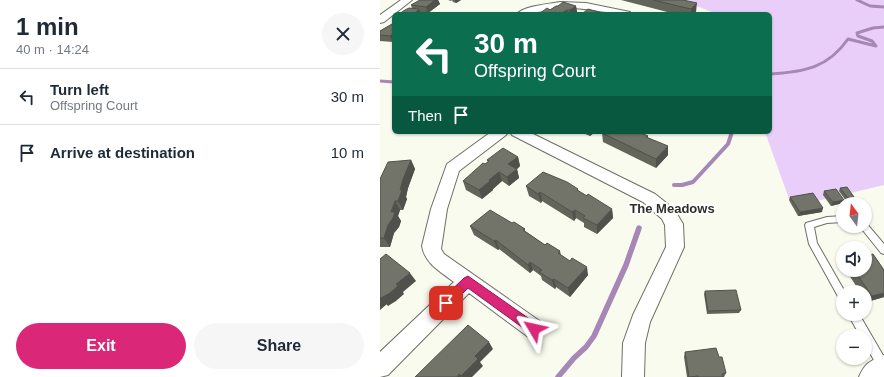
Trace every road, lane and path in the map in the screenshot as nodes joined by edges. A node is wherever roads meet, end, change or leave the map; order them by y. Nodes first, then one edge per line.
1 (407, 0) edge
2 (526, 12) edge
3 (618, 12) edge
4 (380, 20) edge
5 (498, 134) edge
6 (521, 134) edge
7 (836, 219) edge
8 (870, 233) edge
9 (884, 250) edge
10 (468, 281) junction
11 (837, 285) edge
12 (857, 321) edge
13 (534, 329) dead end
14 (380, 367) edge
15 (884, 368) edge
16 (633, 377) edge
17 (874, 377) edge

1 - 4 street
2 - 3 street
5 - 10 street
6 - 16 street
7 - 11 lane
8 - 9 lane
10 - 13 street
10 - 14 street
12 - 15 lane
15 - 17 street

